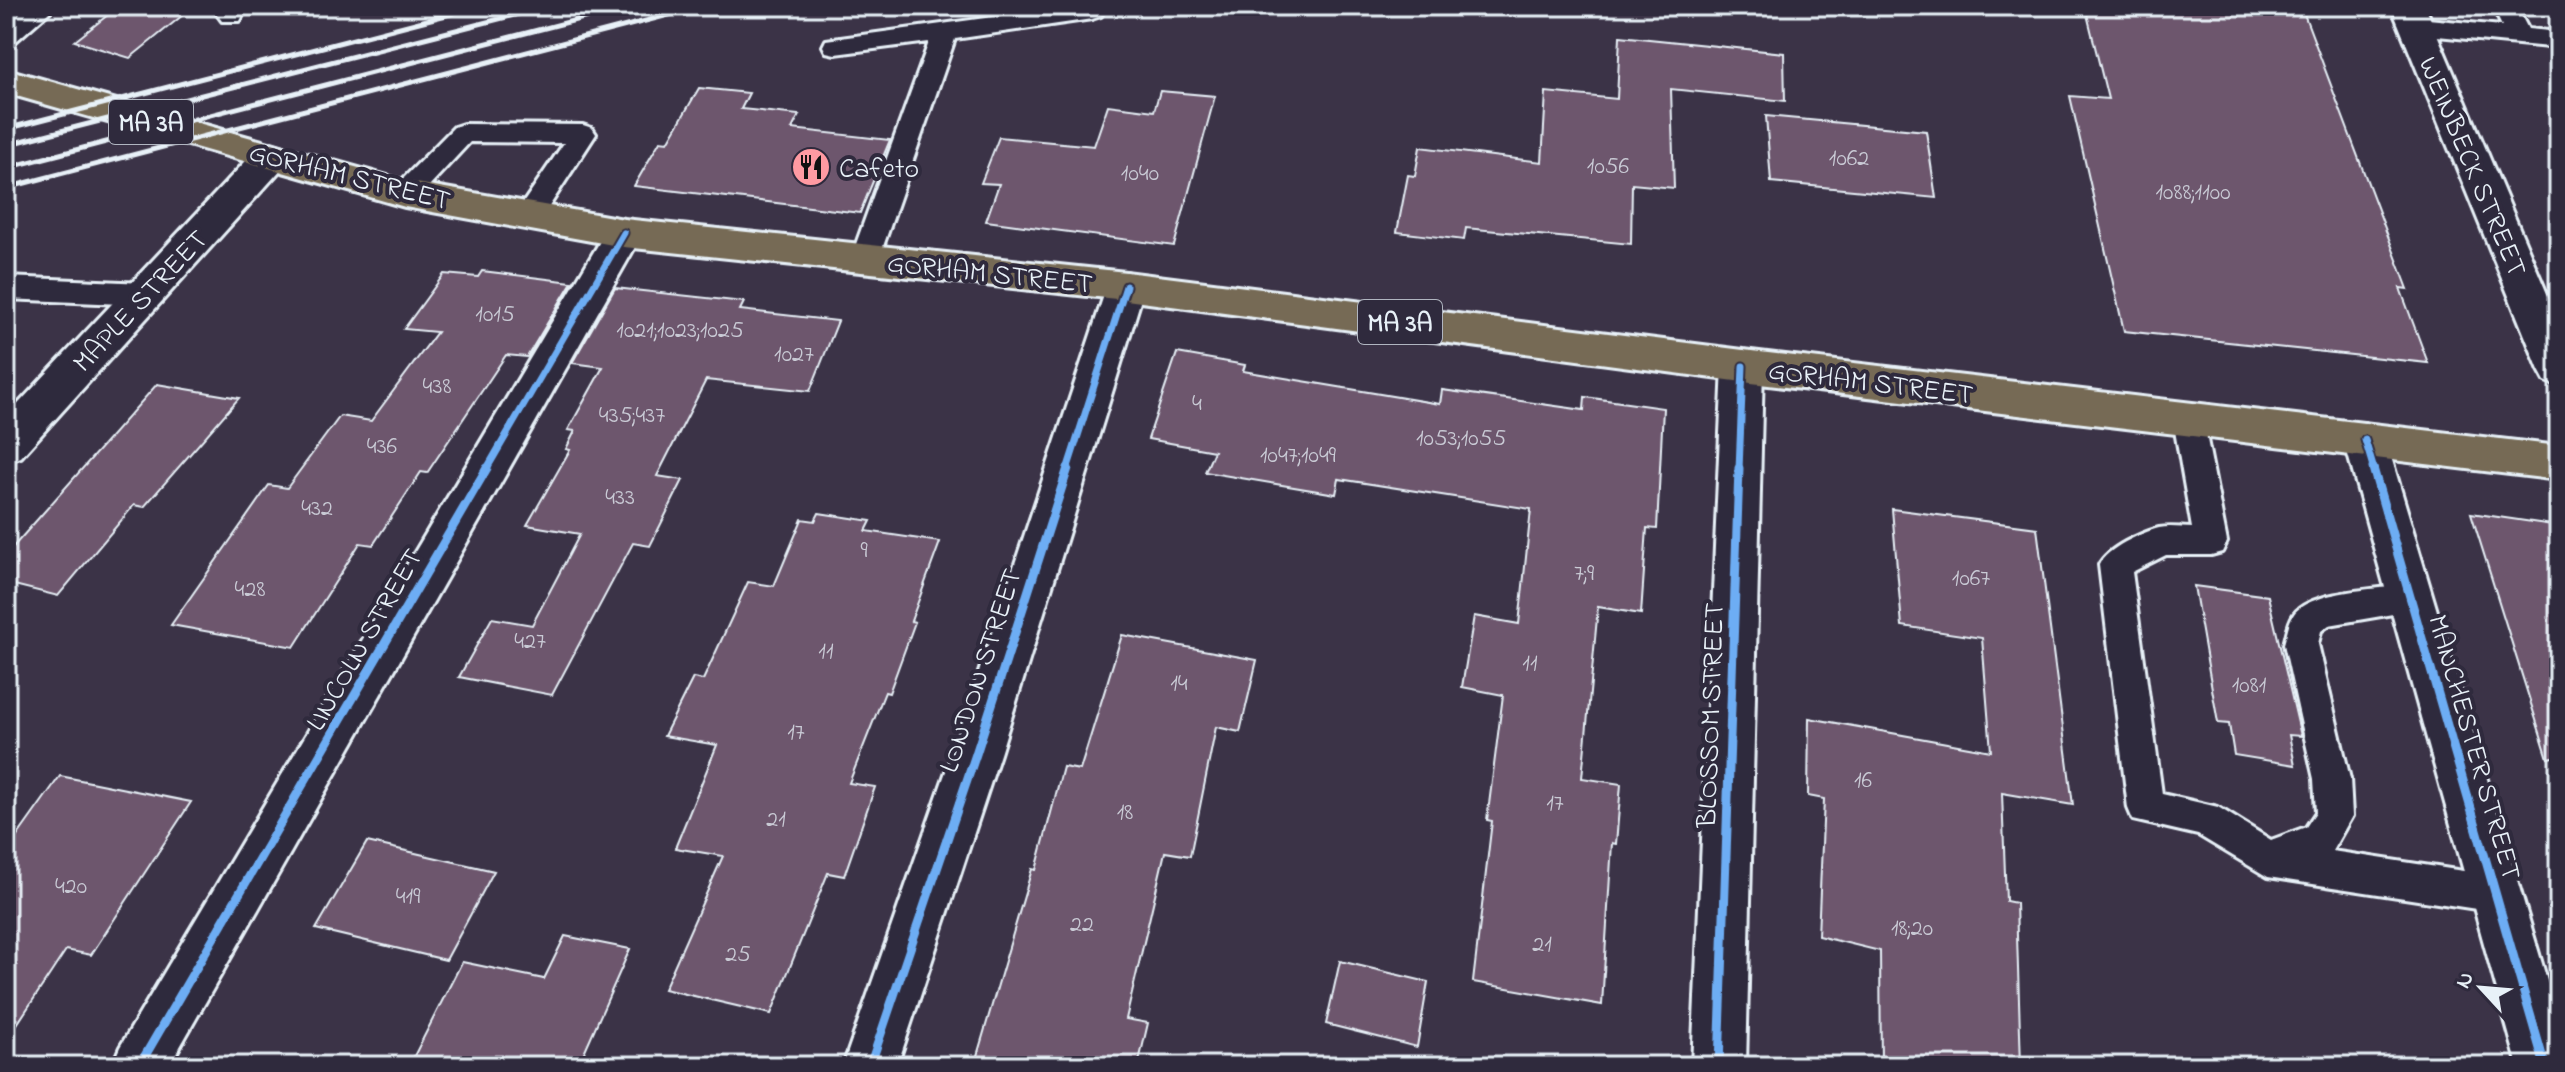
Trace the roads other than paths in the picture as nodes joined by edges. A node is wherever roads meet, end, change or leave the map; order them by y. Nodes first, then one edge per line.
1 (44, 6) edge
2 (2504, 6) edge
3 (1092, 11) dead end
4 (2412, 16) edge
5 (945, 32) junction
6 (6, 36) edge
7 (2519, 36) junction
8 (2559, 40) edge
9 (835, 46) dead end
10 (6, 81) edge
11 (272, 156) junction
12 (405, 194) junction
13 (529, 215) junction
14 (624, 233) junction
15 (865, 258) junction
16 (1126, 286) junction
17 (6, 288) edge
18 (145, 294) junction
19 (1743, 366) junction
20 (2559, 370) edge
21 (2188, 419) junction
22 (2365, 440) junction
23 (6, 445) edge
24 (2559, 463) edge
25 (2410, 599) junction
26 (2268, 859) junction
27 (2496, 894) junction
28 (139, 1066) edge
29 (870, 1066) edge
30 (1719, 1066) edge
31 (2545, 1066) edge

1 - 6 lane
2 - 7 lane
3 - 5 lane
4 - 7 lane
4 - 20 street, WEINBECK STREET
5 - 9 lane
5 - 15 lane
7 - 8 lane
10 - 11 main road, GORHAM STREET / MA 3A
11 - 12 main road, GORHAM STREET / MA 3A
11 - 18 street, MAPLE STREET
12 - 13 main road, GORHAM STREET / MA 3A
12 - 13 lane
13 - 14 main road, GORHAM STREET / MA 3A
14 - 15 main road, GORHAM STREET / MA 3A
14 - 28 street, LINCOLN STREET
15 - 16 main road, GORHAM STREET / MA 3A
16 - 19 main road, GORHAM STREET / MA 3A
16 - 29 street, LONDON STREET
17 - 18 lane
18 - 23 street, MAPLE STREET
19 - 21 main road, GORHAM STREET / MA 3A
19 - 30 street, BLOSSOM STREET
21 - 22 main road, GORHAM STREET / MA 3A
21 - 26 lane
22 - 24 main road, GORHAM STREET / MA 3A
22 - 25 street, MANCHESTER STREET
25 - 26 lane
25 - 27 street, MANCHESTER STREET
26 - 27 lane
27 - 31 street, MANCHESTER STREET

